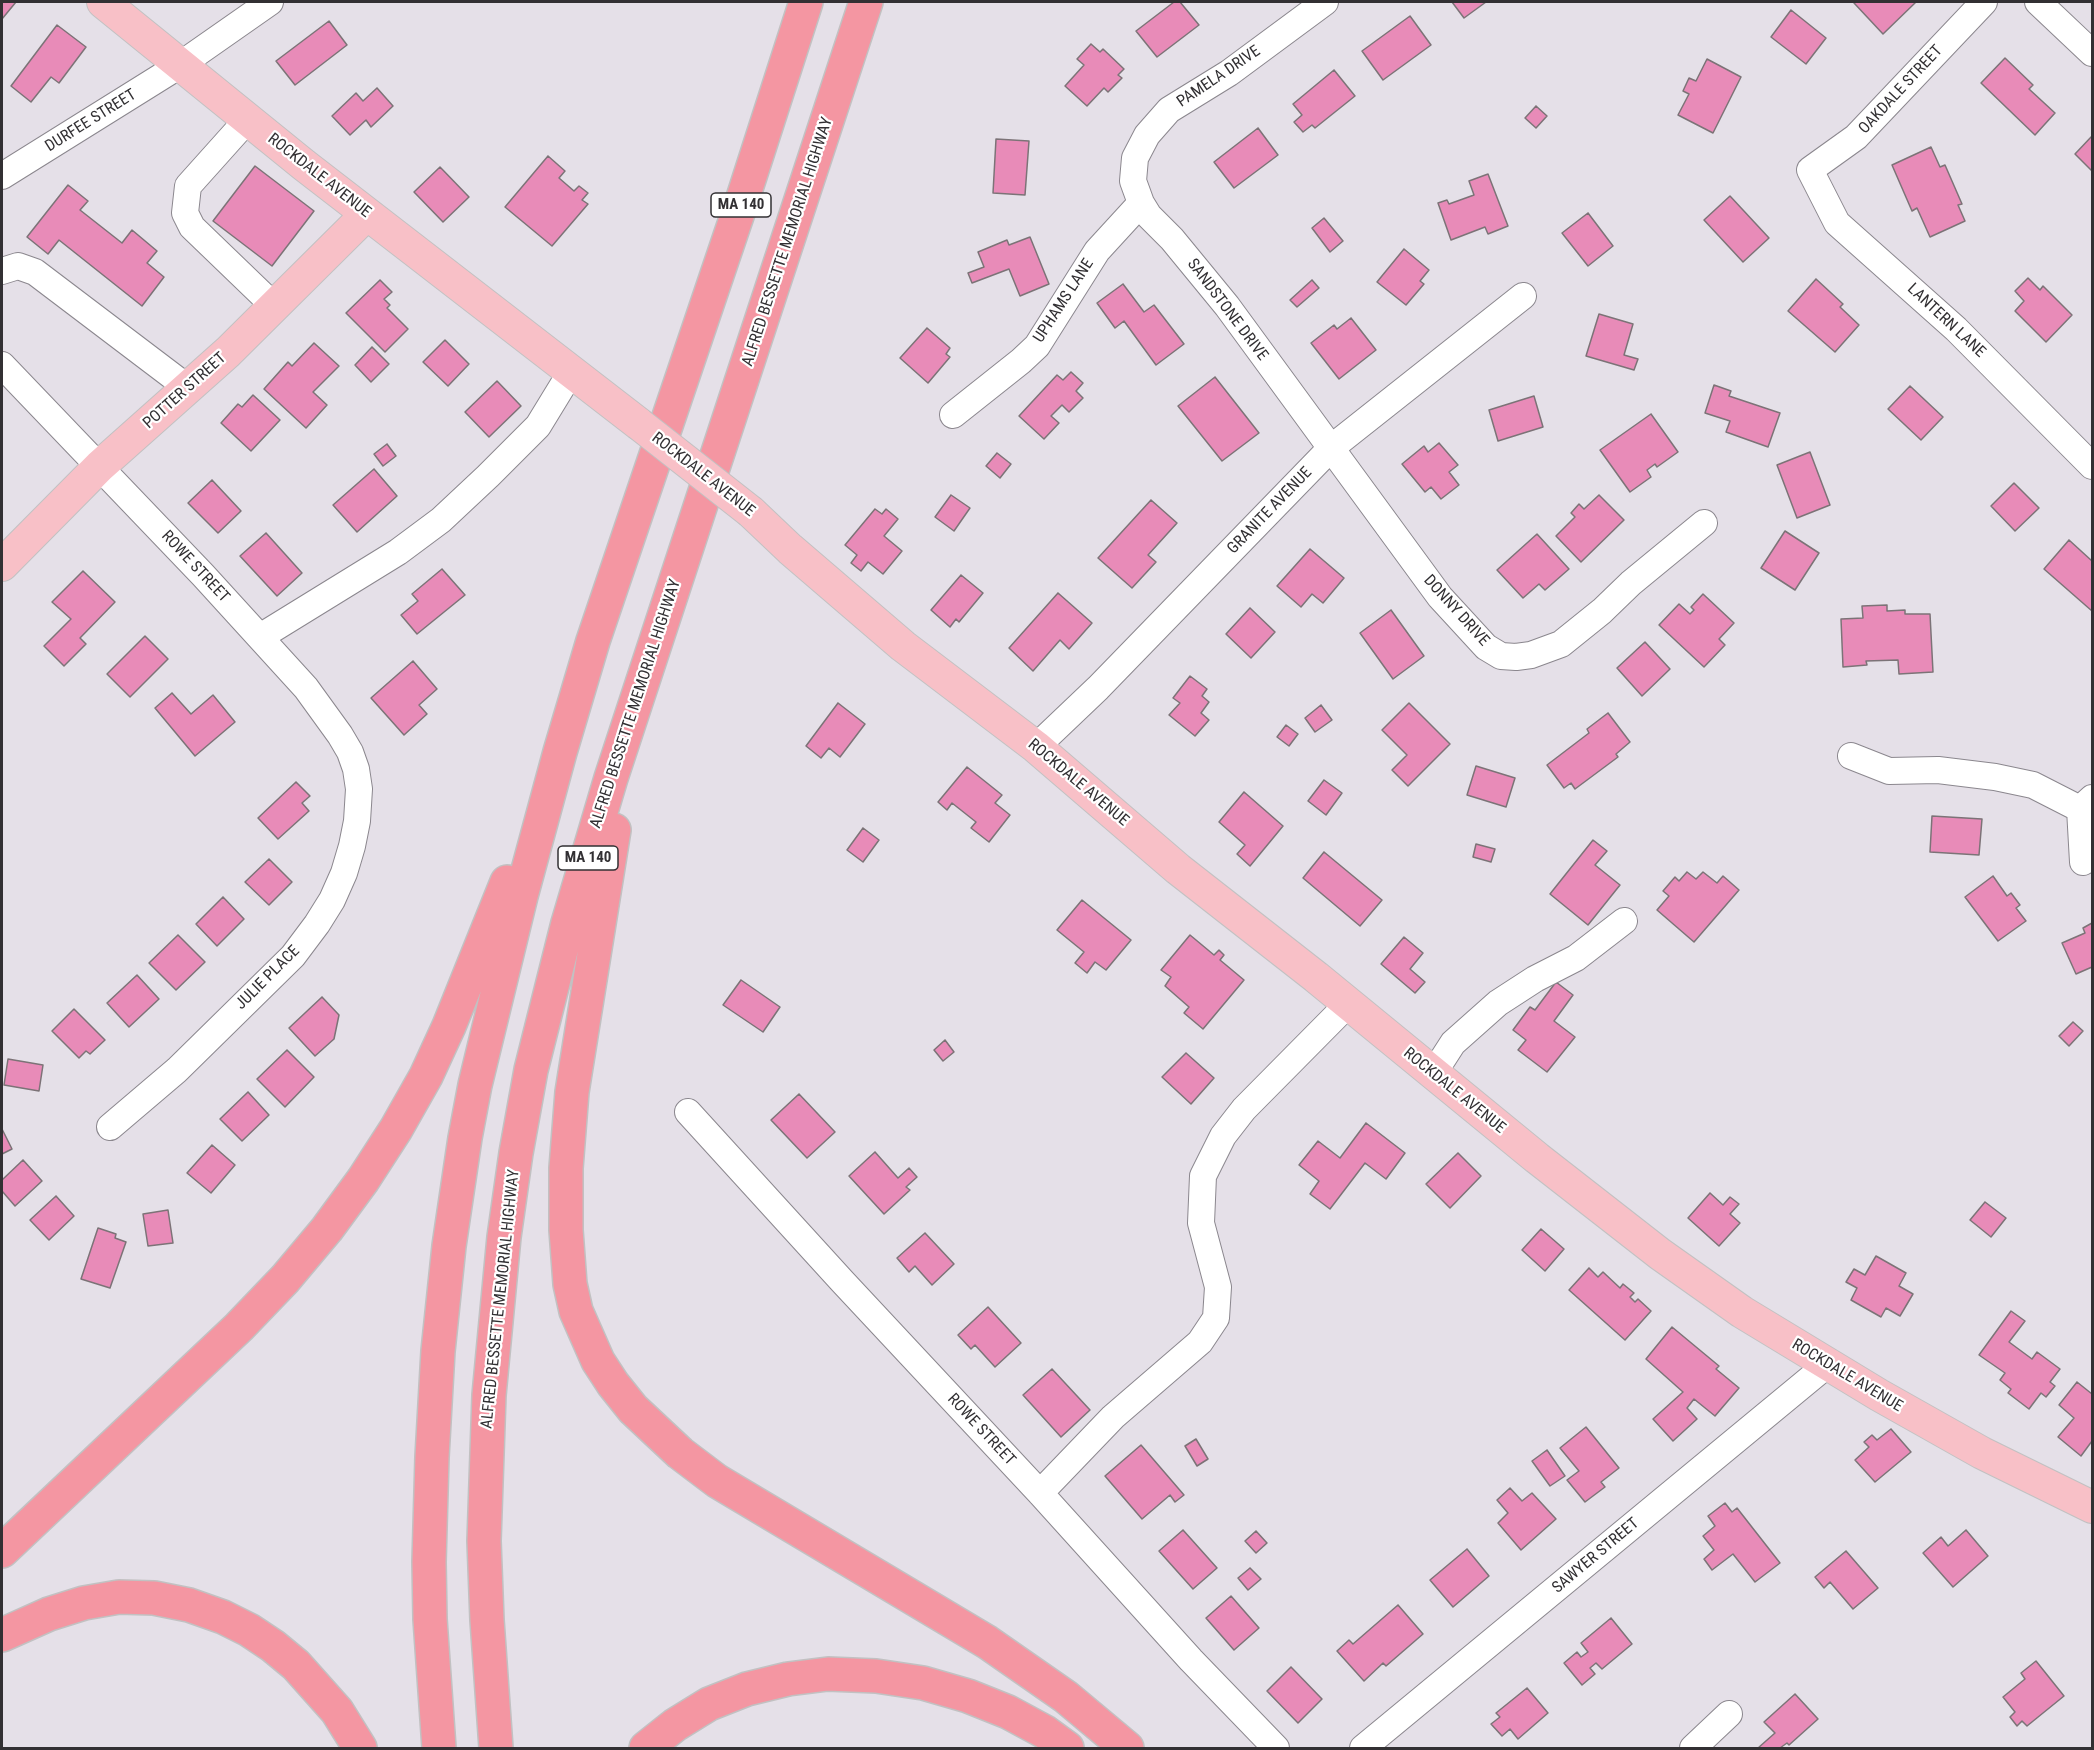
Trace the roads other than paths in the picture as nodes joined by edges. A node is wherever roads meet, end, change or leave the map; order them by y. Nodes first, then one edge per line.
1 (103, 2) edge
2 (270, 2) edge
3 (807, 2) edge
4 (866, 2) edge
5 (1325, 2) edge
6 (1984, 2) edge
7 (2038, 2) edge
8 (2092, 53) edge
9 (180, 65) junction
10 (248, 119) junction
11 (1133, 168) joint
12 (1810, 170) joint
13 (2, 176) edge
14 (1141, 203) junction
15 (367, 214) junction
16 (2, 272) edge
17 (1523, 296) dead end
18 (274, 306) junction
19 (2, 365) edge
20 (572, 372) junction
21 (188, 388) junction
22 (954, 415) dead end
23 (1331, 448) junction
24 (100, 466) junction
25 (2092, 466) edge
26 (1704, 524) dead end
27 (2, 565) edge
28 (260, 638) junction
29 (634, 708) junction
30 (1036, 747) junction
31 (1851, 756) dead end
32 (555, 770) junction
33 (359, 789) joint
34 (2086, 803) edge
35 (2083, 862) dead end
36 (1624, 921) dead end
37 (1348, 1004) junction
38 (1433, 1074) junction
39 (688, 1112) dead end
40 (110, 1127) dead end
41 (1828, 1364) junction
42 (1040, 1493) junction
43 (2092, 1507) edge
44 (2, 1551) edge
45 (2, 1635) edge
46 (1730, 1714) dead end
47 (360, 1749) edge
48 (439, 1749) edge
49 (496, 1749) edge
50 (646, 1749) edge
51 (1067, 1749) edge
52 (1127, 1749) edge
53 (1276, 1749) edge
54 (1363, 1749) edge
55 (1692, 1749) edge

1 - 9 main road, ROCKDALE AVENUE
2 - 9 street, DURFEE STREET
3 - 32 highway, MA 140
4 - 29 highway, ALFRED BESSETTE MEMORIAL HIGHWAY / MA 140
5 - 11 street, PAMELA DRIVE
6 - 12 street, OAKDALE STREET
7 - 8 street
9 - 10 main road, ROCKDALE AVENUE
9 - 13 street, DURFEE STREET
10 - 15 main road, ROCKDALE AVENUE
10 - 18 street
11 - 14 street, SANDSTONE DRIVE
12 - 25 street, LANTERN LANE
14 - 22 street, UPHAMS LANE
14 - 23 street, SANDSTONE DRIVE
15 - 18 main road, POTTER STREET
15 - 20 main road, ROCKDALE AVENUE
16 - 21 street
17 - 23 street, GRANITE AVENUE
18 - 21 main road, POTTER STREET
19 - 24 street, ROWE STREET
20 - 28 street
20 - 30 main road, ROCKDALE AVENUE, bridge
21 - 24 main road, POTTER STREET
23 - 26 street, DONNY DRIVE
23 - 30 street, GRANITE AVENUE
24 - 27 main road, POTTER STREET
24 - 28 street, ROWE STREET
28 - 33 street, ROWE STREET
29 - 49 highway, ALFRED BESSETTE MEMORIAL HIGHWAY / MA 140
29 - 52 highway
30 - 37 main road, ROCKDALE AVENUE
31 - 34 street
32 - 44 highway
32 - 48 highway, MA 140
33 - 40 street, JULIE PLACE
34 - 35 street
36 - 38 street
37 - 38 main road, ROCKDALE AVENUE
37 - 42 street
38 - 41 main road, ROCKDALE AVENUE
39 - 42 street, ROWE STREET
41 - 43 main road, ROCKDALE AVENUE
41 - 54 street, SAWYER STREET
42 - 53 street, ROWE STREET
45 - 47 highway
46 - 55 street
50 - 51 highway

